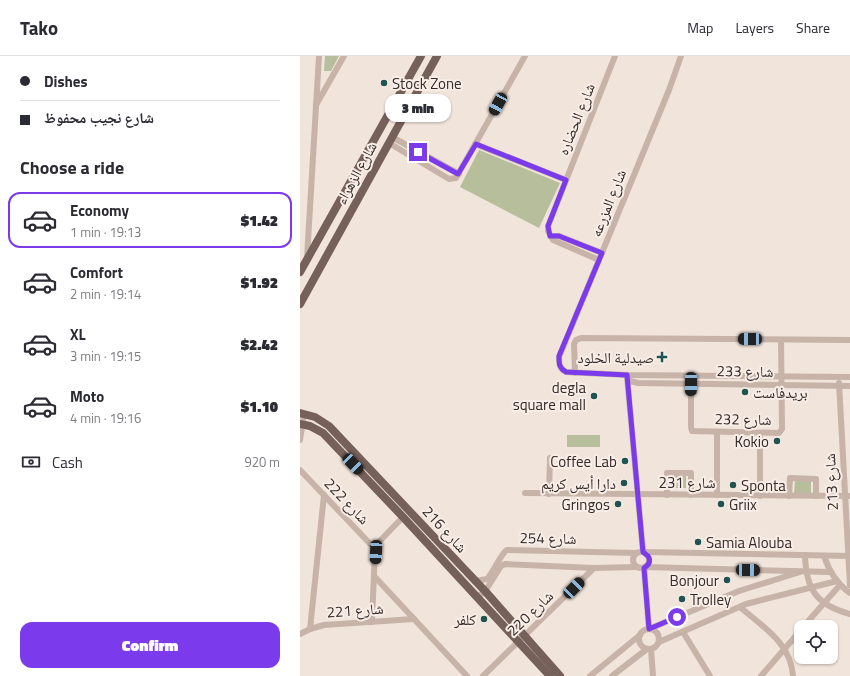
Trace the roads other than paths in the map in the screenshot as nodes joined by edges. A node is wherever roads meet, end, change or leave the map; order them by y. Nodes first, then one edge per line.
1 (318, 56) edge
2 (344, 56) edge
3 (421, 56) edge
4 (437, 56) edge
5 (525, 56) edge
6 (615, 56) edge
7 (681, 56) edge
8 (316, 107) junction
9 (390, 140) junction
10 (476, 144) junction
11 (566, 180) junction
12 (550, 236) junction
13 (602, 253) junction
14 (307, 260) junction
15 (599, 260) junction
16 (300, 272) edge
17 (300, 304) edge
18 (780, 340) junction
19 (850, 340) edge
20 (575, 373) junction
21 (627, 375) junction
22 (691, 375) junction
23 (781, 376) junction
24 (839, 377) junction
25 (850, 377) edge
26 (850, 381) edge
27 (691, 384) junction
28 (781, 385) junction
29 (839, 386) junction
30 (850, 386) edge
31 (302, 414) edge
32 (301, 424) edge
33 (717, 432) junction
34 (760, 433) junction
35 (300, 440) edge
36 (842, 441) junction
37 (850, 441) edge
38 (550, 458) dead end
39 (300, 470) edge
40 (525, 494) dead end
41 (549, 494) junction
42 (324, 495) junction
43 (639, 495) junction
44 (667, 495) junction
45 (691, 495) junction
46 (717, 495) junction
47 (760, 496) junction
48 (789, 496) junction
49 (816, 496) junction
50 (848, 496) edge
51 (403, 517) junction
52 (374, 547) junction
53 (644, 552) junction
54 (636, 553) junction
55 (805, 555) junction
56 (824, 556) junction
57 (849, 556) edge
58 (637, 567) junction
59 (644, 567) junction
60 (594, 568) junction
61 (806, 571) junction
62 (830, 572) junction
63 (375, 577) junction
64 (476, 581) junction
65 (838, 583) junction
66 (850, 585) edge
67 (811, 588) junction
68 (485, 591) junction
69 (850, 593) edge
70 (477, 596) junction
71 (824, 602) junction
72 (740, 607) junction
73 (850, 614) edge
74 (414, 619) junction
75 (809, 620) edge
76 (372, 622) junction
77 (310, 629) junction
78 (649, 629) junction
79 (683, 632) junction
80 (300, 634) edge
81 (640, 635) junction
82 (794, 638) edge
83 (522, 640) junction
84 (659, 642) junction
85 (785, 648) junction
86 (649, 649) junction
87 (467, 676) edge
88 (483, 676) edge
89 (550, 676) edge
90 (560, 676) edge
91 (590, 676) edge
92 (612, 676) edge
93 (653, 676) edge
94 (710, 676) edge
95 (761, 676) edge
96 (793, 676) edge

1 - 8 street
2 - 8 street
3 - 14 main road, شارع الزهراء
4 - 9 main road, شارع الزهراء
5 - 10 street
6 - 11 street, شارع الحضاره
7 - 13 street, شارع المزرعه
8 - 14 street
9 - 10 street
9 - 17 main road, شارع الزهراء
10 - 11 street
11 - 12 street, شارع الحضاره
12 - 13 street
12 - 15 street
13 - 15 street, شارع المزرعه
14 - 16 main road, شارع الزهراء
15 - 20 street, شارع المزرعه
18 - 19 street
18 - 20 street
18 - 23 street, شارع 232
20 - 21 street
21 - 22 street, شارع 233
21 - 27 street, شارع 233
21 - 43 street
22 - 23 street, شارع 233
22 - 27 street, شارع 232
23 - 24 street, شارع 233
23 - 28 street, شارع 232
24 - 25 street, شارع 233
24 - 29 street, شارع 213
25 - 26 street
27 - 28 street, شارع 233
27 - 33 street, شارع 232
28 - 29 street, شارع 233
28 - 34 street, شارع 232
29 - 30 street, شارع 233
29 - 36 street, شارع 213
31 - 32 street
31 - 64 main road, شارع 216
32 - 35 street
32 - 51 main road, شارع 216
33 - 34 street, شارع 232
33 - 46 street
34 - 47 street
36 - 37 street
36 - 50 street, شارع 213
38 - 41 street
39 - 42 street, شارع 222
40 - 41 street, شارع 231
41 - 43 street, شارع 231
42 - 52 street, شارع 222
42 - 77 street
43 - 44 street, شارع 231
43 - 53 street
44 - 45 street, شارع 231
44 - 45 street
45 - 46 street, شارع 231
46 - 47 street, شارع 231
47 - 48 street, شارع 231
48 - 49 street, شارع 231
48 - 49 street
49 - 50 street, شارع 231
50 - 57 street, شارع 213
51 - 52 street
51 - 70 main road, شارع 216
52 - 63 street
53 - 54 street
53 - 55 street
53 - 59 street
54 - 58 street
54 - 64 street, شارع 254
55 - 56 street
55 - 61 street
56 - 57 street
56 - 62 street
57 - 66 street, شارع 213
58 - 59 street
58 - 60 street, شارع 254
59 - 61 street
59 - 78 street
60 - 68 street, شارع 254
60 - 83 street, شارع 220
61 - 62 street
61 - 67 street
61 - 78 street
62 - 65 street
63 - 74 street, شارع 221
63 - 76 street
64 - 68 main road, شارع 216
65 - 67 street
65 - 69 street
65 - 71 street
67 - 71 street
67 - 72 street
68 - 70 street, شارع 254
68 - 83 main road, شارع 216
70 - 83 main road, شارع 216
71 - 73 street
71 - 75 street
72 - 79 street
72 - 85 street
74 - 76 street, شارع 221
74 - 87 street, شارع 221
76 - 77 street, شارع 221
77 - 80 street, شارع 221
78 - 81 street
78 - 84 street
79 - 84 street
79 - 94 street
81 - 86 street
81 - 91 street
82 - 85 street
83 - 88 street, شارع 220
83 - 89 main road, شارع 216
83 - 90 main road, شارع 216
84 - 86 street
85 - 95 street
85 - 96 street
86 - 92 street
86 - 93 street

